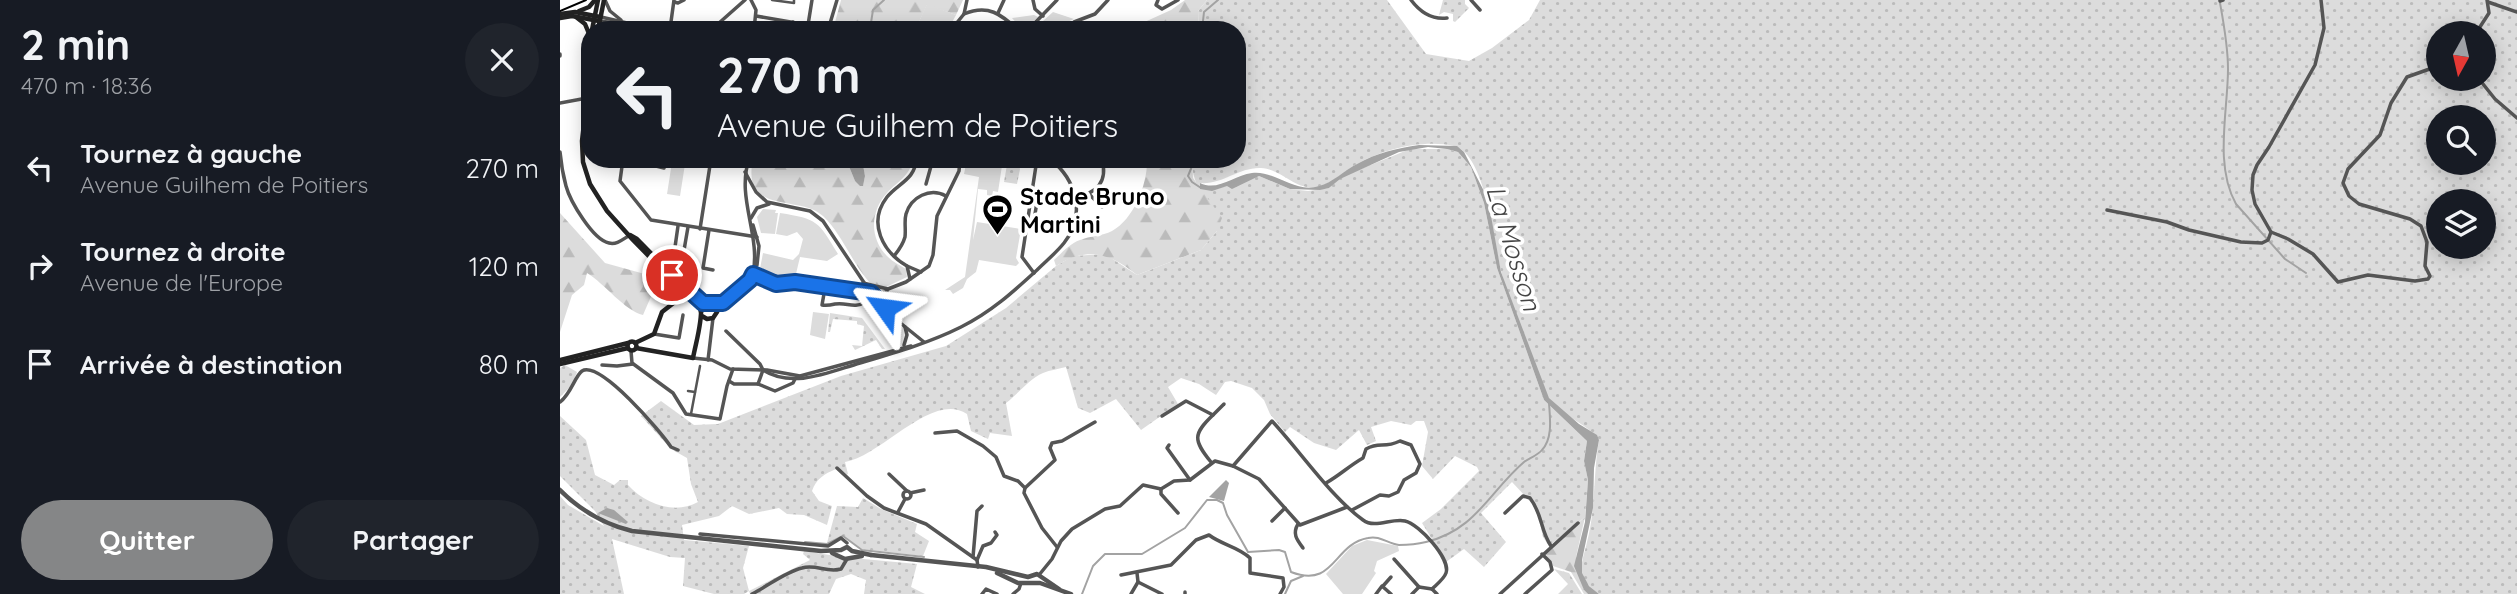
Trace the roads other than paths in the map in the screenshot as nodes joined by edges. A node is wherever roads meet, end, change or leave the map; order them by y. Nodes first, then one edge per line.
1 (601, 0) edge
2 (684, 0) edge
3 (745, 0) edge
4 (772, 0) edge
5 (794, 0) edge
6 (812, 0) edge
7 (967, 0) edge
8 (1004, 0) edge
9 (1033, 0) edge
10 (1057, 0) edge
11 (1108, 0) edge
12 (1158, 0) edge
13 (1178, 0) edge
14 (1411, 0) edge
15 (1471, 0) edge
16 (2321, 0) edge
17 (674, 1) edge
18 (754, 1) edge
19 (836, 1) edge
20 (2488, 1) edge
21 (1480, 10) dead end
22 (2517, 12) edge
23 (999, 13) junction
24 (574, 14) junction
25 (964, 14) junction
26 (560, 16) edge
27 (757, 16) junction
28 (1043, 16) junction
29 (597, 18) junction
30 (1447, 18) dead end
31 (582, 21) edge
32 (596, 21) edge
33 (612, 21) edge
34 (620, 21) edge
35 (671, 21) edge
36 (721, 21) edge
37 (756, 21) edge
38 (787, 21) edge
39 (809, 21) edge
40 (830, 21) edge
41 (958, 21) edge
42 (1008, 21) edge
43 (1038, 21) edge
44 (1077, 21) edge
45 (2485, 21) edge
46 (2426, 70) edge
47 (2489, 91) edge
48 (581, 99) edge
49 (560, 103) edge
50 (2517, 118) edge
51 (560, 152) edge
52 (586, 168) edge
53 (622, 168) edge
54 (710, 168) edge
55 (746, 168) edge
56 (914, 168) edge
57 (930, 168) edge
58 (959, 168) edge
59 (1035, 168) edge
60 (1059, 168) edge
61 (1103, 168) edge
62 (745, 172) junction
63 (560, 180) edge
64 (926, 184) dead end
65 (566, 187) junction
66 (1089, 194) junction
67 (946, 196) junction
68 (1076, 197) junction
69 (771, 204) junction
70 (1102, 207) dead end
71 (2107, 209) dead end
72 (750, 220) junction
73 (678, 226) junction
74 (688, 227) junction
75 (700, 229) junction
76 (709, 230) junction
77 (2271, 232) junction
78 (629, 235) junction
79 (755, 237) junction
80 (893, 257) junction
81 (907, 267) junction
82 (713, 270) dead end
83 (921, 272) junction
84 (1034, 273) junction
85 (753, 274) junction
86 (910, 279) junction
87 (750, 280) junction
88 (863, 283) junction
89 (825, 287) junction
90 (880, 289) junction
91 (887, 290) junction
92 (871, 293) junction
93 (685, 294) junction
94 (710, 304) junction
95 (885, 308) junction
96 (702, 314) junction
97 (683, 315) dead end
98 (715, 315) junction
99 (893, 317) junction
100 (886, 321) junction
101 (905, 327) junction
102 (726, 331) dead end
103 (654, 334) junction
104 (890, 334) dead end
105 (924, 342) junction
106 (903, 346) junction
107 (911, 346) junction
108 (632, 347) junction
109 (693, 358) junction
110 (709, 360) junction
111 (560, 362) edge
112 (633, 364) junction
113 (602, 365) dead end
114 (699, 366) dead end
115 (733, 369) junction
116 (762, 370) junction
117 (795, 379) junction
118 (729, 381) junction
119 (758, 384) junction
120 (688, 391) dead end
121 (695, 392) junction
122 (560, 402) edge
123 (1224, 404) dead end
124 (690, 415) junction
125 (1213, 415) junction
126 (1162, 416) dead end
127 (1095, 422) dead end
128 (935, 433) dead end
129 (1169, 445) dead end
130 (678, 450) dead end
131 (1211, 462) junction
132 (1233, 466) junction
133 (836, 468) dead end
134 (889, 474) dead end
135 (1190, 480) junction
136 (1326, 483) junction
137 (1025, 488) junction
138 (1161, 489) junction
139 (560, 490) edge
140 (924, 490) dead end
141 (909, 492) junction
142 (982, 506) dead end
143 (1285, 509) junction
144 (1350, 509) junction
145 (898, 512) junction
146 (1178, 513) dead end
147 (1505, 513) dead end
148 (1272, 521) dead end
149 (1578, 523) dead end
150 (1298, 524) junction
151 (995, 532) dead end
152 (700, 534) dead end
153 (847, 543) dead end
154 (1551, 546) junction
155 (1057, 547) junction
156 (1303, 548) dead end
157 (1542, 554) junction
158 (846, 556) junction
159 (975, 558) junction
160 (1394, 559) dead end
161 (979, 567) junction
162 (1137, 573) junction
163 (1121, 575) dead end
164 (1013, 576) junction
165 (1391, 577) dead end
166 (1040, 578) junction
167 (1031, 579) junction
168 (1138, 582) junction
169 (1021, 583) junction
170 (1382, 586) junction
171 (1419, 587) junction
172 (1432, 589) junction
173 (752, 594) edge
174 (982, 594) edge
175 (997, 594) edge
176 (1013, 594) edge
177 (1072, 594) edge
178 (1132, 594) edge
179 (1161, 594) edge
180 (1280, 594) edge
181 (1376, 594) edge
182 (1391, 594) edge
183 (1412, 594) edge
184 (1437, 594) edge
185 (1500, 594) edge
186 (1525, 594) edge

1 - 24 main road
1 - 29 main road
1 - 34 street
2 - 17 street
3 - 36 street
4 - 5 street
6 - 39 street
7 - 25 street
8 - 23 street
9 - 28 street
10 - 28 street
11 - 44 street
12 - 13 street
14 - 30 street
15 - 21 street
16 - 77 street
17 - 35 street
18 - 27 street
19 - 40 street
20 - 22 street
20 - 45 street
23 - 25 street
23 - 42 street
24 - 26 main road
24 - 29 main road
24 - 31 main road
25 - 41 street
27 - 37 street
27 - 38 street
28 - 43 street
29 - 32 main road
29 - 33 street
46 - 77 street
47 - 50 street
48 - 49 street
51 - 65 street
52 - 78 main road
53 - 73 street
54 - 75 street
55 - 62 street
56 - 80 street
57 - 64 street
58 - 67 street
59 - 84 street
60 - 68 street
61 - 66 street
62 - 69 street
62 - 72 street
63 - 65 street
65 - 78 street
66 - 68 street
66 - 70 street
67 - 80 street
67 - 83 street
68 - 84 street
69 - 72 street
69 - 88 street
71 - 77 street
72 - 79 street
73 - 74 street
73 - 74 street
74 - 75 street
75 - 76 street
76 - 79 street
76 - 82 street
78 - 93 main road
78 - 94 main road
79 - 85 street
80 - 81 street
81 - 83 street
81 - 86 street
83 - 86 street
84 - 105 street
85 - 87 street
85 - 89 street
86 - 91 street
87 - 94 street
87 - 98 street
88 - 90 street
88 - 92 street
89 - 92 street
89 - 100 street
90 - 91 street
90 - 92 street
91 - 92 street
91 - 95 street
92 - 95 street
93 - 96 main road
93 - 103 main road
94 - 96 main road
94 - 98 main road
95 - 99 street
96 - 98 main road
96 - 109 main road
97 - 103 street
98 - 110 street
99 - 100 street
99 - 101 street
100 - 104 street
101 - 105 street
101 - 106 street
102 - 116 street
103 - 108 main road
105 - 107 street
106 - 107 street
106 - 116 street
107 - 117 street
108 - 109 main road
108 - 111 main road
108 - 112 street
109 - 110 street
110 - 115 street
112 - 113 street
112 - 124 street
114 - 121 street
115 - 116 street
115 - 118 street
116 - 117 street
116 - 119 street
117 - 119 street
118 - 119 street
118 - 124 street
120 - 121 street
121 - 124 street
122 - 130 street
123 - 125 street
125 - 126 street
125 - 131 street
127 - 137 street
128 - 137 street
129 - 135 street
131 - 132 street
131 - 135 street
132 - 136 street
132 - 143 street
133 - 145 street
134 - 141 street
135 - 138 street
136 - 144 street
136 - 144 street
137 - 155 street
138 - 146 street
138 - 155 street
139 - 158 street
140 - 141 street
141 - 145 street
142 - 159 street
143 - 148 street
143 - 150 street
144 - 150 street
144 - 172 street
145 - 159 street
147 - 154 street
149 - 154 street
150 - 156 street
151 - 159 street
152 - 153 street
154 - 157 street
155 - 166 street
157 - 185 street
157 - 186 street
158 - 161 street
158 - 173 street
159 - 161 street
160 - 171 street
161 - 164 street
162 - 163 street
162 - 168 street
162 - 180 street
164 - 167 street
164 - 169 street
165 - 170 street
166 - 167 street
166 - 167 street
166 - 177 street
167 - 169 street
168 - 178 street
168 - 179 street
169 - 176 street
170 - 181 street
170 - 182 street
171 - 172 street
171 - 183 street
172 - 184 street
174 - 175 street

